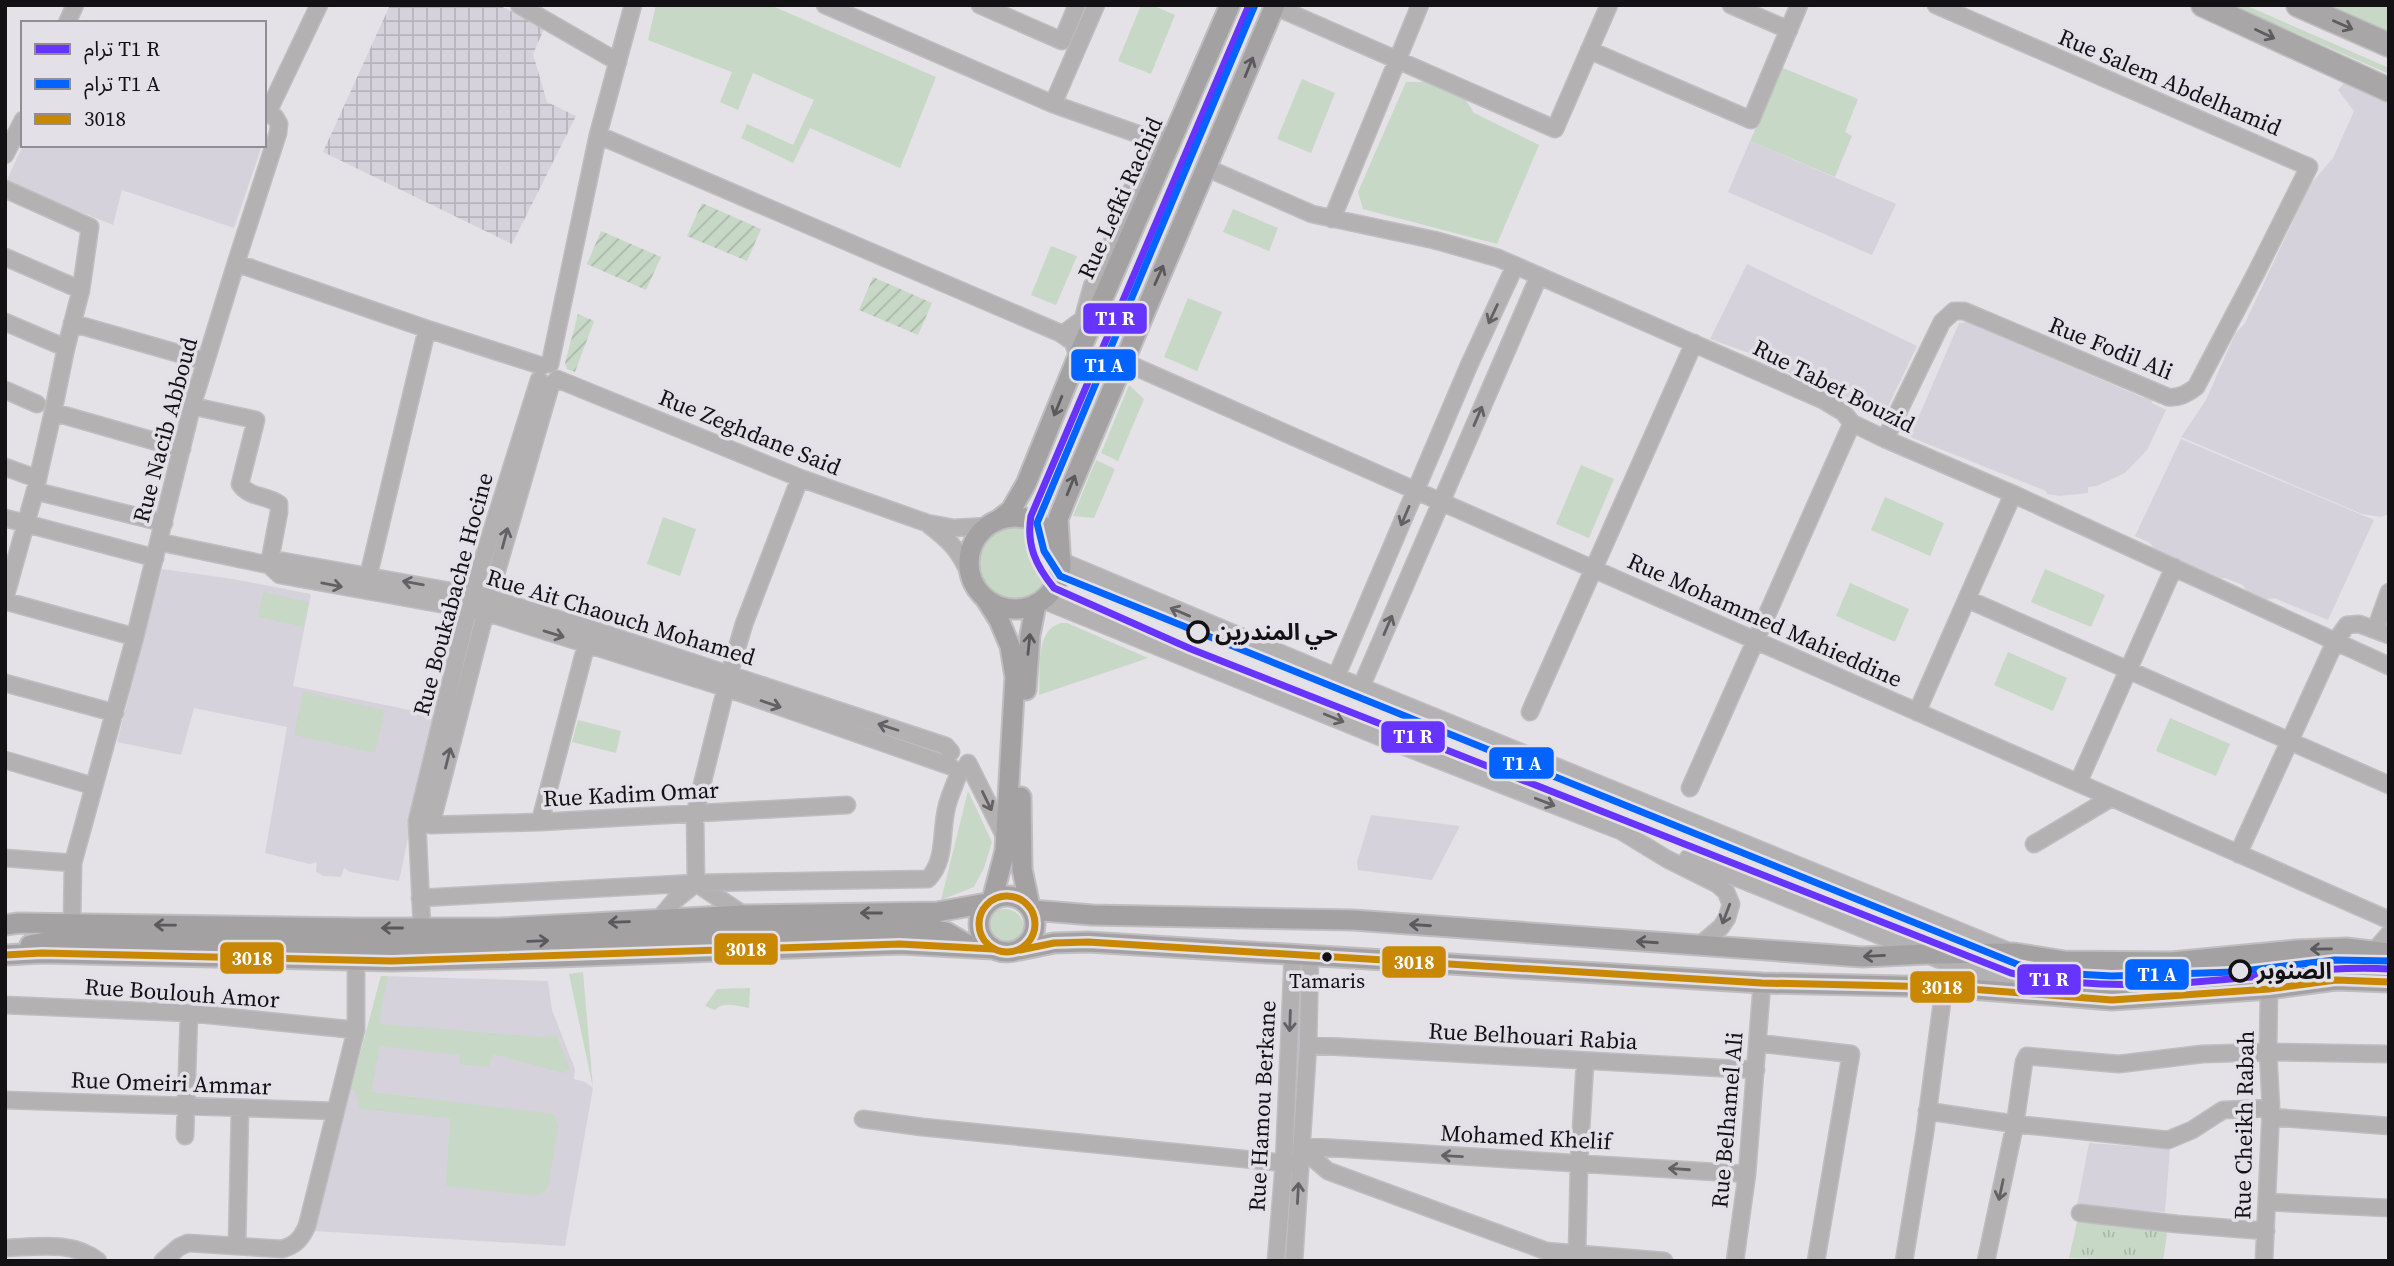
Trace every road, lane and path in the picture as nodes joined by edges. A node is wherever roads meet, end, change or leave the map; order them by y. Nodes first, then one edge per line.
1 (75, 5) edge
2 (319, 5) edge
3 (519, 5) edge
4 (633, 5) edge
5 (825, 5) edge
6 (980, 5) edge
7 (1077, 5) edge
8 (1096, 5) edge
9 (1230, 5) edge
10 (1420, 5) edge
11 (1609, 5) edge
12 (1731, 5) edge
13 (1799, 5) edge
14 (1936, 5) edge
15 (2203, 5) edge
16 (2298, 5) edge
17 (1275, 6) edge
18 (68, 21) edge
19 (1789, 30) junction
20 (2389, 45) edge
21 (1589, 50) junction
22 (1397, 61) junction
23 (618, 62) junction
24 (2389, 90) edge
25 (1053, 104) junction
26 (266, 111) edge
27 (266, 113) edge
28 (14, 128) edge
29 (1170, 133) junction
30 (598, 135) junction
31 (5, 155) edge
32 (2309, 167) joint
33 (1207, 168) junction
34 (5, 189) edge
35 (1332, 219) junction
36 (5, 257) edge
37 (236, 263) junction
38 (1516, 266) junction
39 (1539, 276) junction
40 (81, 290) junction
41 (5, 322) edge
42 (72, 323) junction
43 (1077, 327) junction
44 (427, 329) junction
45 (1694, 343) junction
46 (66, 348) junction
47 (1078, 356) junction
48 (205, 361) junction
49 (1122, 361) junction
50 (548, 374) junction
51 (5, 390) edge
52 (37, 404) dead end
53 (192, 406) junction
54 (53, 412) junction
55 (1852, 423) junction
56 (1885, 439) junction
57 (182, 449) junction
58 (5, 467) edge
59 (800, 478) junction
60 (37, 485) junction
61 (1415, 491) junction
62 (2013, 494) junction
63 (1441, 502) junction
64 (5, 518) edge
65 (164, 523) junction
66 (927, 523) junction
67 (993, 523) junction
68 (25, 525) junction
69 (157, 550) junction
70 (1061, 556) junction
71 (269, 565) junction
72 (2174, 567) junction
73 (1593, 569) junction
74 (971, 577) junction
75 (366, 583) junction
76 (2389, 592) edge
77 (985, 598) junction
78 (1967, 599) junction
79 (5, 600) edge
80 (1040, 602) junction
81 (479, 603) junction
82 (2382, 631) edge
83 (589, 636) junction
84 (135, 637) junction
85 (1755, 641) junction
86 (2335, 642) junction
87 (2389, 666) edge
88 (2128, 670) junction
89 (1336, 677) junction
90 (727, 681) junction
91 (5, 683) edge
92 (1360, 687) junction
93 (1530, 712) dead end
94 (1917, 712) junction
95 (115, 713) junction
96 (2290, 742) junction
97 (5, 760) edge
98 (957, 763) junction
99 (2078, 783) junction
100 (2389, 785) edge
101 (93, 786) junction
102 (1690, 788) dead end
103 (2111, 798) junction
104 (847, 806) dead end
105 (695, 813) junction
106 (540, 822) junction
107 (424, 823) junction
108 (1621, 831) junction
109 (1006, 839) junction
110 (2034, 844) dead end
111 (2238, 854) junction
112 (5, 858) edge
113 (73, 863) junction
114 (696, 883) junction
115 (420, 898) junction
116 (990, 901) junction
117 (1031, 908) junction
118 (1069, 913) junction
119 (744, 915) junction
120 (659, 919) junction
121 (2389, 920) edge
122 (72, 923) junction
123 (10, 924) edge
124 (422, 928) junction
125 (2389, 934) edge
126 (1071, 942) junction
127 (1700, 945) junction
128 (970, 946) junction
129 (993, 949) junction
130 (1020, 950) junction
131 (2382, 952) edge
132 (5, 953) edge
133 (1301, 953) junction
134 (2014, 953) junction
135 (1926, 954) junction
136 (356, 960) junction
137 (1697, 978) junction
138 (1762, 982) junction
139 (2389, 982) edge
140 (1944, 987) junction
141 (2269, 989) junction
142 (2022, 992) junction
143 (5, 1005) edge
144 (189, 1013) junction
145 (356, 1030) junction
146 (1758, 1042) junction
147 (1308, 1045) junction
148 (2268, 1052) junction
149 (2389, 1054) edge
150 (1585, 1063) junction
151 (1756, 1070) junction
152 (5, 1100) edge
153 (186, 1106) junction
154 (240, 1108) junction
155 (335, 1111) junction
156 (1927, 1111) junction
157 (2270, 1112) junction
158 (863, 1119) dead end
159 (2015, 1124) junction
160 (2389, 1126) edge
161 (186, 1136) dead end
162 (1297, 1155) junction
163 (1578, 1163) junction
164 (1747, 1174) junction
165 (2268, 1202) junction
166 (2389, 1208) edge
167 (2080, 1213) dead end
168 (2266, 1231) junction
169 (237, 1246) junction
170 (5, 1248) edge
171 (1577, 1255) junction
172 (98, 1261) edge
173 (163, 1261) edge
174 (1276, 1261) edge
175 (1294, 1261) edge
176 (1664, 1261) edge
177 (1735, 1261) edge
178 (1816, 1261) edge
179 (1904, 1261) edge
180 (1986, 1261) edge
181 (2264, 1261) edge

1 - 18 street
2 - 26 street
3 - 23 street
4 - 23 street
5 - 25 street
6 - 7 street
8 - 25 street
9 - 29 main road, Rue Lefki Rachid
10 - 22 street
11 - 21 street
12 - 19 street
13 - 19 street
14 - 32 street, Rue Salem Abdelhamid
15 -> 24 highway
16 -> 20 highway
17 - 22 street
33 -> 17 main road
19 - 21 street
21 - 22 street
22 - 35 street
23 - 30 street
25 - 29 street
27 - 37 street, Rue Nacib Abboud
28 - 31 street
29 - 43 main road, Rue Lefki Rachid
30 - 43 street
30 - 50 street
32 - 56 street, Rue Fodil Ali
33 - 35 street, Rue Tabet Bouzid
49 -> 33 main road
34 - 40 street
35 - 38 street, Rue Tabet Bouzid
36 - 40 street
37 - 44 street
37 - 48 street, Rue Nacib Abboud
38 - 39 street, Rue Tabet Bouzid
38 -> 61 street
39 - 45 street, Rue Tabet Bouzid
63 -> 39 street
40 - 42 street
41 - 46 street
42 - 46 street
42 - 48 street
43 - 47 main road, Rue Lefki Rachid
43 - 47 street
44 - 50 street
44 - 75 street
45 - 55 street, Rue Tabet Bouzid
45 - 73 street
46 - 54 street
47 -> 67 main road, Rue Lefki Rachid
48 - 53 street, Rue Nacib Abboud
49 - 61 street, Rue Mohammed Mahieddine
70 -> 49 main road
50 - 59 street, Rue Zeghdane Said
50 - 81 street, Rue Boukabache Hocine
51 - 52 street
53 - 57 street, Rue Nacib Abboud
53 - 71 street
54 - 57 street
54 - 60 street
55 - 56 street, Rue Tabet Bouzid
55 - 85 street
56 - 62 street, Rue Tabet Bouzid
57 - 65 street, Rue Nacib Abboud
58 - 60 street
59 - 66 street, Rue Zeghdane Said
59 - 90 street
60 - 65 street
60 - 68 street
61 - 63 street, Rue Mohammed Mahieddine
61 -> 89 street
62 - 72 street, Rue Tabet Bouzid
62 - 78 street
63 - 73 street, Rue Mohammed Mahieddine
92 -> 63 street
64 - 68 street, Rue Ait Chaouch Mohamed
65 - 69 street, Rue Nacib Abboud
66 - 67 street
66 - 74 street
67 - 70 main road
67 - 74 main road
68 - 69 street, Rue Ait Chaouch Mohamed
68 - 79 street
69 - 71 street, Rue Ait Chaouch Mohamed
69 - 84 street, Rue Nacib Abboud
70 - 80 main road
89 -> 70 street
71 - 75 street, Rue Ait Chaouch Mohamed
72 - 86 street, Rue Tabet Bouzid
72 - 88 street
73 - 85 street, Rue Mohammed Mahieddine
73 - 93 street
74 - 77 main road
75 - 81 street, Rue Ait Chaouch Mohamed
76 - 82 street
77 - 80 main road
77 - 109 main road
78 - 88 street
78 - 94 street
79 - 84 street
80 -> 108 street
117 -> 80 main road
81 - 83 street, Rue Ait Chaouch Mohamed
81 - 107 street, Rue Boukabache Hocine
82 - 86 street
83 - 90 street, Rue Ait Chaouch Mohamed
83 - 106 street
84 - 95 street, Rue Nacib Abboud
85 - 94 street, Rue Mohammed Mahieddine
85 - 102 street
86 - 87 street, Rue Tabet Bouzid
86 - 96 street
88 - 96 street
88 - 99 street
89 - 92 street
90 - 98 street, Rue Ait Chaouch Mohamed
90 - 105 street
91 - 95 street
92 - 134 street
94 - 99 street, Rue Mohammed Mahieddine
95 - 101 street, Rue Nacib Abboud
96 - 100 street
96 - 111 street
97 - 101 street
98 -> 109 street
98 - 114 street
99 - 103 street, Rue Mohammed Mahieddine
101 - 113 street, Rue Nacib Abboud
103 - 110 street
103 - 111 street, Rue Mohammed Mahieddine
104 - 105 street, Rue Kadim Omar
105 - 106 street, Rue Kadim Omar
105 - 114 street
106 - 107 street, Rue Kadim Omar
107 - 115 street, Rue Boukabache Hocine
108 -> 127 street
108 - 135 street
109 - 116 main road
111 - 121 street, Rue Mohammed Mahieddine
112 - 113 street
113 - 122 street, Rue Nacib Abboud
114 - 115 street
114 - 119 street
114 - 120 street
115 - 124 street, Rue Boukabache Hocine
116 - 117 main road
116 -> 119 main road
116 - 129 main road
117 - 118 main road
117 - 130 main road
118 - 126 main road
127 -> 118 main road
119 - 120 main road
120 -> 124 main road
122 - 123 main road
124 -> 122 main road
125 - 131 street
126 - 130 main road
126 - 133 main road
135 -> 127 main road
127 - 137 main road
128 - 129 main road
132 -> 128 main road
128 - 136 main road
129 - 130 main road
131 -> 134 main road
132 - 136 main road
133 - 137 main road
133 - 147 street, Rue Hamou Berkane
133 -> 162 street, Rue Hamou Berkane
134 - 135 main road
135 - 142 street
136 - 145 street
137 - 138 main road
138 - 140 main road
138 - 146 street, Rue Belhamel Ali
139 - 141 main road
140 - 142 main road
140 - 156 street
141 - 142 main road
141 - 148 street, Rue Cheikh Rabah
143 - 144 street, Rue Boulouh Amor
144 - 145 street, Rue Boulouh Amor
144 - 153 street
145 - 155 street
146 - 151 street, Rue Belhamel Ali
146 - 178 street
147 - 150 street, Rue Belhouari Rabia
147 - 162 street, Rue Hamou Berkane
148 - 149 street
148 - 157 street, Rue Cheikh Rabah
148 - 159 street
150 - 151 street, Rue Belhouari Rabia
150 - 163 street
151 - 164 street, Rue Belhamel Ali
152 - 153 street, Rue Omeiri Ammar
153 - 154 street, Rue Omeiri Ammar
153 - 161 street
154 - 155 street, Rue Omeiri Ammar
154 - 169 street
155 - 169 street
156 - 159 street
156 - 179 street
157 - 159 street
157 - 160 street
157 - 165 street, Rue Cheikh Rabah
158 - 162 street, Mohamed Khelif
159 -> 180 street
163 -> 162 street, Mohamed Khelif
162 - 171 street
162 - 174 street, Rue Hamou Berkane
175 -> 162 street, Rue Hamou Berkane
164 -> 163 street, Mohamed Khelif
163 - 171 street
164 - 177 street, Rue Belhamel Ali
165 - 166 street
165 - 168 street, Rue Cheikh Rabah
167 - 168 street
168 - 181 street, Rue Cheikh Rabah
169 - 173 street
170 - 172 street
171 - 176 street

